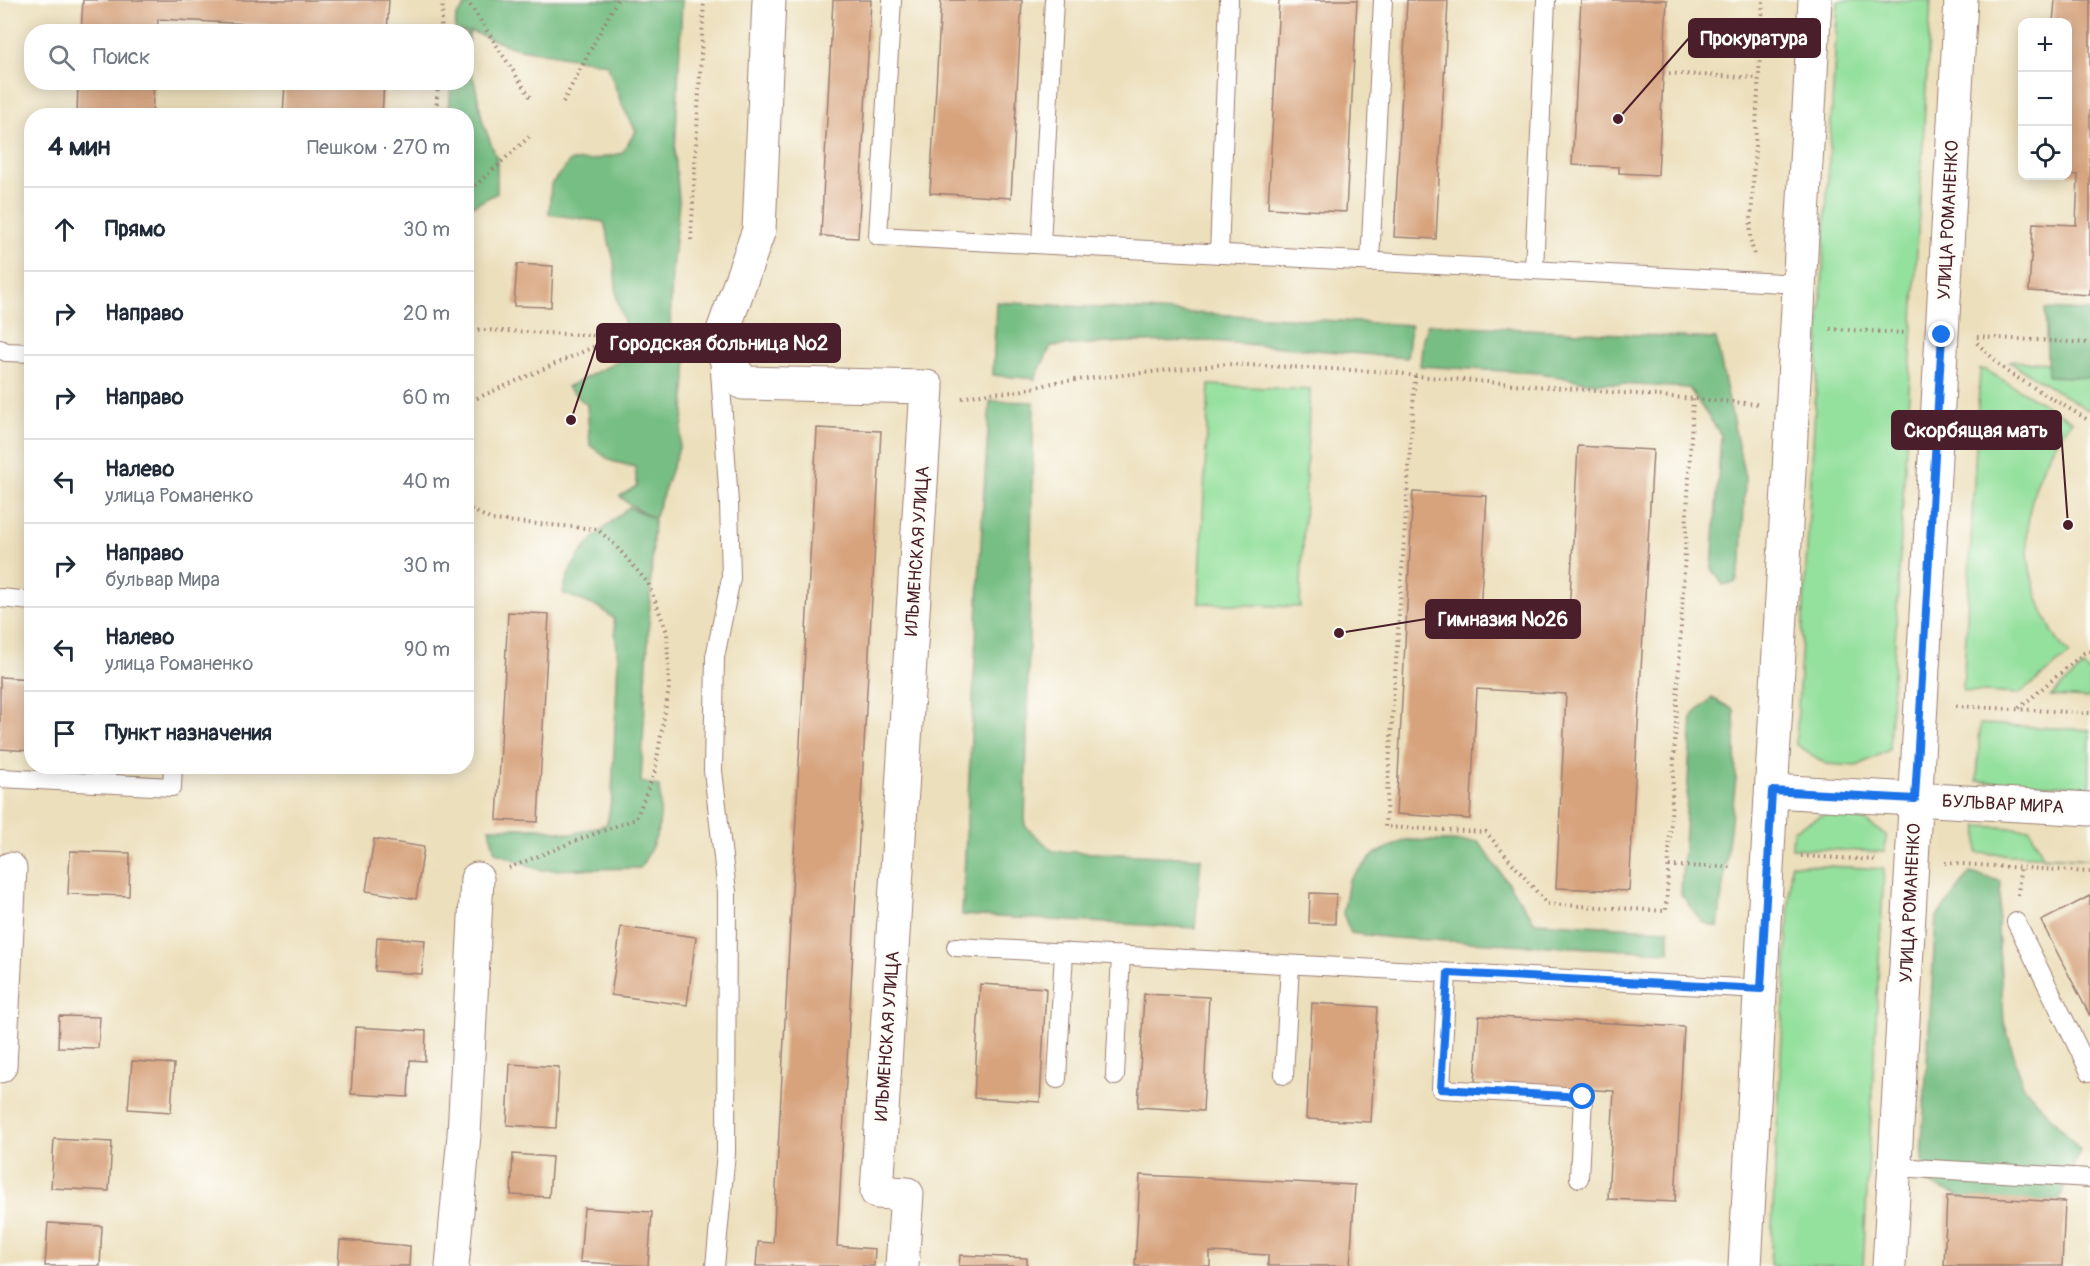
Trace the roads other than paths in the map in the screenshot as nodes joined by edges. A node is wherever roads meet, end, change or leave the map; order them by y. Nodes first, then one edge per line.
1 (769, 0) edge
2 (892, 0) edge
3 (1054, 0) edge
4 (1229, 0) edge
5 (1383, 0) edge
6 (1546, 0) edge
7 (1815, 0) edge
8 (1961, 0) edge
9 (1041, 244) junction
10 (1219, 254) junction
11 (1370, 262) junction
12 (1534, 270) junction
13 (1800, 284) junction
14 (718, 345) junction
15 (0, 349) edge
16 (24, 352) edge
17 (0, 598) edge
18 (24, 600) edge
19 (173, 774) edge
20 (0, 777) edge
21 (1772, 791) junction
22 (1915, 799) junction
23 (2090, 809) edge
24 (10, 868) dead end
25 (477, 879) road end
26 (2016, 922) dead end
27 (956, 947) dead end
28 (1064, 952) junction
29 (1121, 955) junction
30 (1290, 965) junction
31 (1448, 973) junction
32 (1761, 989) junction
33 (0, 1066) edge
34 (2090, 1072) edge
35 (1284, 1075) dead end
36 (1115, 1076) dead end
37 (1057, 1079) dead end
38 (1895, 1167) junction
39 (1579, 1178) dead end
40 (2090, 1178) edge
41 (452, 1266) edge
42 (715, 1266) edge
43 (902, 1266) edge
44 (1746, 1266) edge
45 (1889, 1266) edge

1 - 14 main road
2 - 9 lane
3 - 9 lane
4 - 10 lane
5 - 11 lane
6 - 12 lane
7 - 13 main road
8 - 22 main road, УЛИЦА РОМАНЕНКО
9 - 10 lane
10 - 11 lane
11 - 12 lane
12 - 13 lane
13 - 21 main road
14 - 42 lane
14 - 43 main road, ИЛЬМЕНСКАЯ УЛИЦА
15 - 16 lane
17 - 18 lane
19 - 20 lane
21 - 22 main road, БУЛЬВАР МИРА
21 - 32 main road
22 - 23 main road, БУЛЬВАР МИРА
22 - 38 main road, УЛИЦА РОМАНЕНКО
24 - 33 main road
25 - 41 main road
26 - 34 lane
27 - 28 lane
28 - 29 lane
28 - 37 lane
29 - 30 lane
29 - 36 lane
30 - 31 lane
30 - 35 lane
31 - 32 lane
31 - 39 lane
32 - 44 main road
38 - 40 lane
38 - 45 main road, УЛИЦА РОМАНЕНКО

